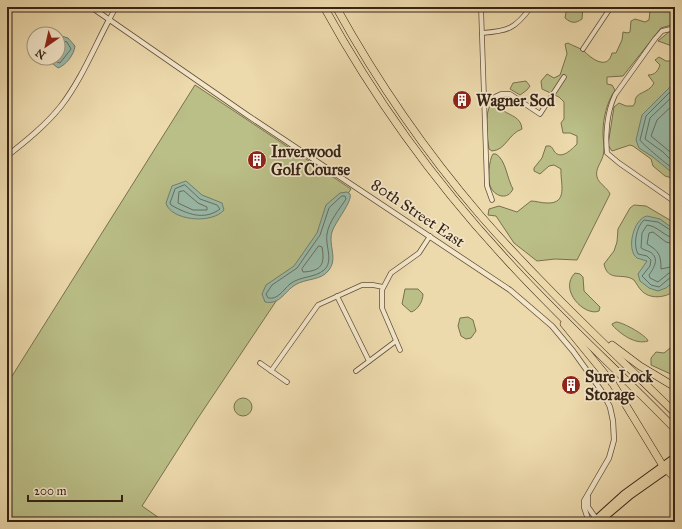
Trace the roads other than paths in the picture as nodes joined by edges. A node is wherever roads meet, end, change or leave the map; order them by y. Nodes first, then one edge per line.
1 (91, 7) edge
2 (116, 7) edge
3 (324, 7) edge
4 (336, 7) edge
5 (481, 7) edge
6 (531, 7) edge
7 (611, 7) edge
8 (109, 20) junction
9 (675, 28) edge
10 (482, 33) junction
11 (583, 49) dead end
12 (564, 78) dead end
13 (484, 102) junction
14 (7, 156) edge
15 (492, 200) dead end
16 (675, 202) edge
17 (430, 236) junction
18 (539, 278) junction
19 (529, 284) junction
20 (383, 288) junction
21 (337, 296) junction
22 (396, 341) junction
23 (400, 350) dead end
24 (368, 361) junction
25 (260, 363) dead end
26 (271, 371) junction
27 (356, 371) dead end
28 (287, 382) dead end
29 (675, 388) edge
30 (675, 413) edge
31 (675, 429) edge
32 (675, 457) edge
33 (675, 464) edge
34 (665, 468) junction
35 (675, 478) edge
36 (590, 488) junction
37 (597, 521) edge
38 (588, 522) edge

1 - 8 street, 80th Street East
2 - 8 street
3 - 19 highway
4 - 18 highway
5 - 10 street
6 - 10 street
7 - 11 street
8 - 14 street
8 - 17 street, 80th Street East
9 - 16 street
10 - 13 street
12 - 13 street
13 - 15 street
17 - 20 street
17 - 36 street, 80th Street East
18 - 29 highway
18 - 30 highway
19 - 31 highway
19 - 34 highway
20 - 21 street
20 - 22 street
21 - 24 street
21 - 26 street
22 - 23 street
22 - 24 street
24 - 27 street
25 - 26 street
26 - 28 street
32 - 34 main road
33 - 34 main road
34 - 35 highway
34 - 37 main road
36 - 37 street
36 - 38 street, 80th Street East

